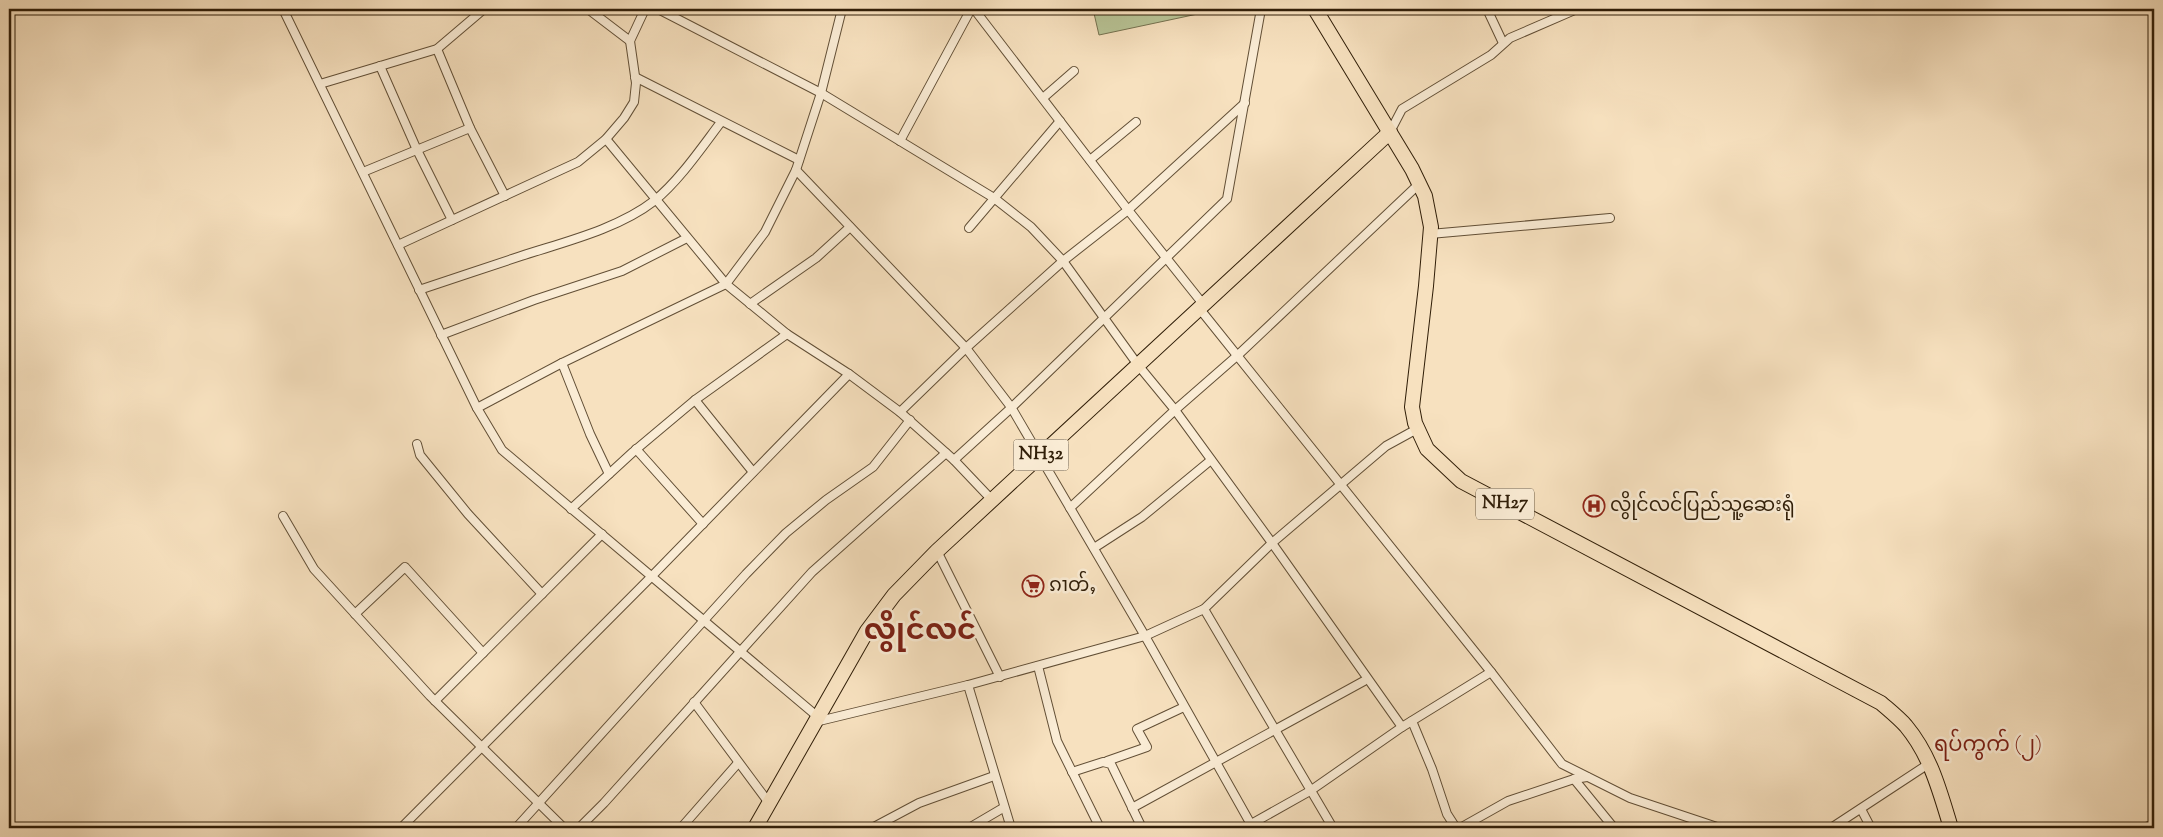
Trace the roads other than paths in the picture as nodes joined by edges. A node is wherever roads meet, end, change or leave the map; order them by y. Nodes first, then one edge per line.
1 (284, 9) edge
2 (484, 9) edge
3 (588, 9) edge
4 (646, 9) edge
5 (658, 9) edge
6 (842, 9) edge
7 (972, 9) edge
8 (1261, 9) edge
9 (1315, 9) edge
10 (1487, 9) edge
11 (1577, 9) edge
12 (630, 41) junction
13 (1503, 43) junction
14 (437, 49) junction
15 (380, 66) junction
16 (1074, 71) dead end
17 (635, 77) junction
18 (320, 84) junction
19 (821, 93) junction
20 (1043, 98) junction
21 (1244, 102) junction
22 (1060, 121) junction
23 (721, 122) junction
24 (1136, 122) dead end
25 (470, 128) junction
26 (1390, 132) junction
27 (606, 139) junction
28 (900, 141) junction
29 (417, 150) junction
30 (799, 160) junction
31 (1090, 160) junction
32 (796, 170) junction
33 (363, 172) junction
34 (1419, 184) junction
35 (505, 196) junction
36 (994, 198) junction
37 (656, 200) junction
38 (1128, 210) junction
39 (1610, 218) dead end
40 (452, 220) junction
41 (850, 227) junction
42 (969, 228) dead end
43 (1430, 234) junction
44 (687, 238) junction
45 (398, 245) junction
46 (1166, 259) junction
47 (1063, 261) junction
48 (726, 284) junction
49 (419, 290) junction
50 (750, 304) junction
51 (1201, 306) junction
52 (1104, 318) junction
53 (787, 334) junction
54 (441, 335) junction
55 (966, 348) junction
56 (1238, 355) junction
57 (562, 363) junction
58 (1138, 365) junction
59 (849, 374) junction
60 (695, 400) junction
61 (1012, 407) junction
62 (477, 408) junction
63 (1175, 410) junction
64 (900, 412) junction
65 (910, 420) junction
66 (1417, 429) junction
67 (417, 444) dead end
68 (636, 449) junction
69 (946, 453) junction
70 (1040, 455) junction
71 (954, 460) junction
72 (1211, 460) junction
73 (754, 472) junction
74 (609, 474) junction
75 (1340, 485) junction
76 (992, 500) junction
77 (1070, 508) junction
78 (572, 509) junction
79 (283, 516) dead end
80 (703, 524) junction
81 (602, 534) junction
82 (1272, 544) junction
83 (1094, 548) junction
84 (937, 551) junction
85 (652, 576) junction
86 (542, 594) junction
87 (1204, 609) junction
88 (355, 614) junction
89 (706, 621) junction
90 (1145, 636) junction
91 (740, 650) junction
92 (483, 653) junction
93 (1038, 666) junction
94 (1491, 672) junction
95 (1000, 677) junction
96 (1364, 681) dead end
97 (968, 686) junction
98 (435, 701) junction
99 (694, 702) junction
100 (1184, 707) junction
101 (816, 719) junction
102 (1412, 721) junction
103 (1402, 727) junction
104 (1275, 728) junction
105 (483, 748) junction
106 (1107, 762) junction
107 (1215, 762) junction
108 (738, 763) junction
109 (1930, 763) junction
110 (1072, 772) junction
111 (994, 776) junction
112 (1588, 777) junction
113 (1574, 778) junction
114 (1310, 791) junction
115 (769, 803) junction
116 (539, 804) junction
117 (1003, 808) junction
118 (1132, 808) junction
119 (1861, 808) junction
120 (2154, 824) edge
121 (1249, 827) edge
122 (401, 828) edge
123 (516, 828) edge
124 (564, 828) edge
125 (579, 828) edge
126 (681, 828) edge
127 (755, 828) edge
128 (872, 828) edge
129 (969, 828) edge
130 (1011, 828) edge
131 (1100, 828) edge
132 (1142, 828) edge
133 (1333, 828) edge
134 (1456, 828) edge
135 (1460, 828) edge
136 (1614, 828) edge
137 (1720, 828) edge
138 (1831, 828) edge
139 (1872, 828) edge
140 (1951, 828) edge
141 (2144, 828) edge

1 - 18 street
2 - 14 street
3 - 12 street
4 - 12 street
5 - 19 street
6 - 19 street
7 - 20 street
7 - 28 street
8 - 21 street
9 - 26 highway, NH27
10 - 13 street
11 - 13 street
12 - 17 street
13 - 26 street
14 - 15 street
14 - 25 street
15 - 18 street
15 - 29 street
16 - 20 street
17 - 23 street
17 - 27 street
18 - 33 street
19 - 28 street
19 - 30 street
20 - 22 street
21 - 38 street
21 - 46 street
22 - 31 street
22 - 36 street
23 - 30 street
23 - 37 street
24 - 31 street
25 - 29 street
25 - 35 street
26 - 34 highway, NH27
26 - 51 highway, NH32
27 - 35 street
27 - 37 street
28 - 36 street
29 - 33 street
29 - 40 street
30 - 32 street
31 - 38 street
32 - 41 street
32 - 48 street
33 - 45 street
34 - 43 highway, NH27
34 - 56 street
35 - 40 street
36 - 42 street
36 - 47 street
37 - 44 street
37 - 49 street
38 - 46 street
38 - 47 street
39 - 43 street
40 - 45 street
41 - 50 street
41 - 55 street
43 - 66 highway, NH27
44 - 48 street
44 - 54 street
45 - 49 street
46 - 51 street
46 - 52 street
47 - 52 street
47 - 55 street
48 - 50 street
48 - 57 street
49 - 54 street
50 - 53 street
51 - 56 street
51 - 58 highway, NH32
52 - 58 street
52 - 61 street
53 - 59 street
53 - 60 street
54 - 62 street
55 - 61 street
55 - 64 street
56 - 63 street
56 - 75 street
57 - 62 street
57 - 74 street
58 - 63 street
58 - 70 highway, NH32
59 - 64 street
59 - 73 street
60 - 68 street
60 - 73 street
61 - 70 street
61 - 71 street
62 - 78 street
63 - 72 street
63 - 77 street
64 - 65 street
65 - 69 street
65 - 89 street
66 - 75 street
66 - 109 highway, NH27
67 - 86 street
68 - 74 street
68 - 80 street
69 - 71 street
69 - 91 street
70 - 76 highway, NH32
70 - 77 street
71 - 76 street
72 - 82 street
72 - 83 street
73 - 80 street
74 - 78 street
75 - 82 street
75 - 94 street
76 - 84 highway, NH32
77 - 83 street
78 - 81 street
79 - 88 street
80 - 85 street
81 - 85 street
81 - 86 street
82 - 87 street
82 - 103 street
83 - 90 street
84 - 95 street
84 - 101 highway, NH32
85 - 89 street
85 - 105 street
86 - 92 street
87 - 90 street
87 - 104 street
88 - 92 street
88 - 98 street
89 - 91 street
89 - 116 street
90 - 93 street
90 - 100 street
91 - 99 street
91 - 101 street
92 - 98 street
93 - 95 street
93 - 110 street
94 - 102 street
94 - 112 street
95 - 97 street
96 - 104 street
97 - 101 street
97 - 111 street
98 - 105 street
99 - 108 street
99 - 125 street
100 - 106 street
100 - 107 street
101 - 115 highway, NH32
102 - 103 street
102 - 134 street
103 - 114 street
104 - 107 street
104 - 114 street
105 - 116 street
105 - 122 street
106 - 110 street
106 - 118 street
107 - 118 street
107 - 121 street
108 - 115 street
108 - 126 street
109 - 119 street
109 - 140 highway, NH27
110 - 131 street
111 - 117 street
111 - 128 street
112 - 113 street
112 - 137 street
113 - 135 street
113 - 136 street
114 - 121 street
114 - 133 street
115 - 127 highway, NH32
116 - 123 street
116 - 124 street
117 - 129 street
117 - 130 street
118 - 132 street
119 - 138 street
119 - 139 street
120 - 141 street

